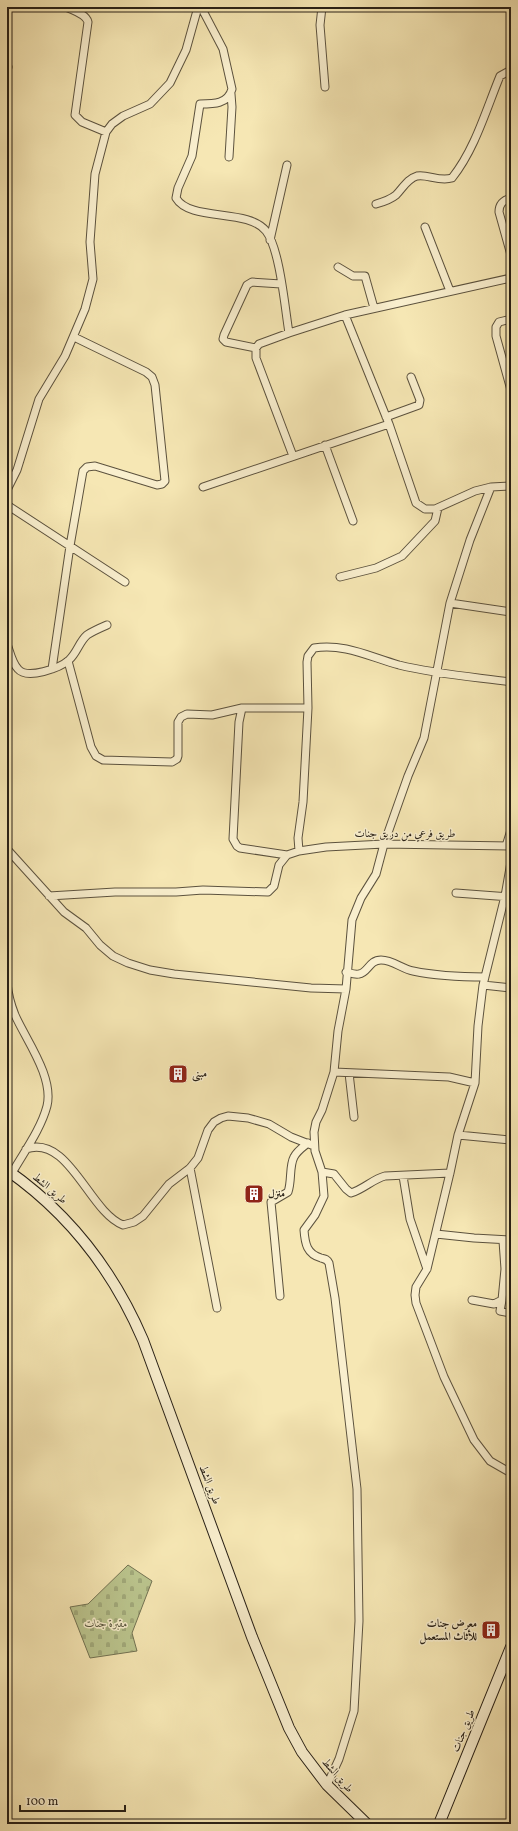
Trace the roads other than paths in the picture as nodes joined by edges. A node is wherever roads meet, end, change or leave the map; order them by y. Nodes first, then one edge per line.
1 (66, 7) edge
2 (199, 7) edge
3 (322, 7) edge
4 (7, 66) edge
5 (7, 70) edge
6 (511, 70) edge
7 (325, 87) dead end
8 (231, 94) junction
9 (106, 132) junction
10 (229, 157) dead end
11 (287, 165) dead end
12 (511, 198) edge
13 (376, 204) dead end
14 (424, 227) dead end
15 (270, 240) junction
16 (511, 255) edge
17 (338, 267) dead end
18 (511, 278) edge
19 (280, 284) junction
20 (450, 291) junction
21 (374, 308) junction
22 (345, 315) junction
23 (511, 319) edge
24 (288, 333) junction
25 (74, 337) junction
26 (256, 348) junction
27 (412, 377) dead end
28 (511, 390) edge
29 (387, 420) junction
30 (325, 445) junction
31 (293, 456) junction
32 (511, 486) edge
33 (203, 487) dead end
34 (491, 488) junction
35 (7, 490) edge
36 (7, 505) edge
37 (438, 508) junction
38 (353, 521) dead end
39 (70, 546) junction
40 (340, 577) dead end
41 (125, 582) dead end
42 (450, 603) junction
43 (511, 612) edge
44 (107, 625) dead end
45 (7, 644) edge
46 (68, 661) junction
47 (52, 669) junction
48 (437, 671) junction
49 (511, 682) edge
50 (242, 708) junction
51 (308, 708) junction
52 (511, 830) edge
53 (384, 844) junction
54 (508, 846) edge
55 (7, 849) edge
56 (299, 851) junction
57 (287, 855) junction
58 (511, 862) edge
59 (456, 893) dead end
60 (49, 896) junction
61 (508, 897) edge
62 (346, 972) junction
63 (484, 981) junction
64 (7, 983) edge
65 (511, 988) edge
66 (346, 989) junction
67 (334, 1072) junction
68 (349, 1073) junction
69 (475, 1083) junction
70 (354, 1117) dead end
71 (458, 1135) junction
72 (511, 1140) edge
73 (311, 1144) junction
74 (26, 1149) junction
75 (190, 1168) junction
76 (10, 1171) edge
77 (322, 1172) junction
78 (450, 1173) junction
79 (403, 1176) junction
80 (436, 1234) junction
81 (511, 1240) edge
82 (503, 1241) junction
83 (427, 1269) junction
84 (280, 1296) dead end
85 (472, 1300) dead end
86 (502, 1300) junction
87 (217, 1308) dead end
88 (511, 1313) edge
89 (511, 1473) edge
90 (511, 1647) edge
91 (327, 1785) junction
92 (367, 1824) edge
93 (438, 1824) edge

1 - 9 street
2 - 8 street
2 - 9 street
3 - 7 street
4 - 5 street
6 - 13 street
8 - 10 street
8 - 15 street
9 - 25 street
11 - 15 street
12 - 16 street
14 - 20 street
15 - 19 street
17 - 21 street
18 - 20 street
19 - 24 street
19 - 26 street
20 - 21 street
21 - 22 street
22 - 24 street
22 - 29 street
23 - 28 street
24 - 26 street
25 - 35 street
25 - 39 street
26 - 31 street
27 - 29 street
29 - 30 street
29 - 37 street
30 - 31 street
30 - 38 street
31 - 33 street
32 - 34 street
34 - 37 street
34 - 42 street
36 - 39 street
37 - 40 street
39 - 41 street
39 - 47 street
42 - 43 street
42 - 48 street
44 - 46 street
45 - 47 street
46 - 47 street
46 - 50 street
48 - 49 street
48 - 51 street
48 - 53 street
50 - 51 street
50 - 57 street
51 - 56 street
52 - 54 street
53 - 54 street, طريق فرعي من دريق جنات
53 - 56 street, طريق فرعي من دريق جنات
53 - 62 street
55 - 60 street
56 - 57 street, طريق فرعي من دريق جنات
57 - 60 street
58 - 61 street
59 - 61 street
60 - 66 street
61 - 63 street
62 - 63 street
62 - 66 street
63 - 65 street
63 - 69 street
64 - 74 street
66 - 67 street
67 - 68 street
67 - 73 street
68 - 69 street
68 - 70 street
69 - 71 street
71 - 72 street
71 - 78 street
73 - 75 street
73 - 77 street
73 - 84 street
74 - 75 street
74 - 76 street
75 - 87 street
76 - 91 main road, طريق الشط
77 - 79 street
77 - 91 street
78 - 79 street
78 - 80 street
79 - 83 street
80 - 82 street
80 - 83 street
81 - 82 street
82 - 86 street
83 - 89 street
85 - 86 street
86 - 88 street
90 - 93 main road, طريق جنات
91 - 92 main road, طريق الشط

